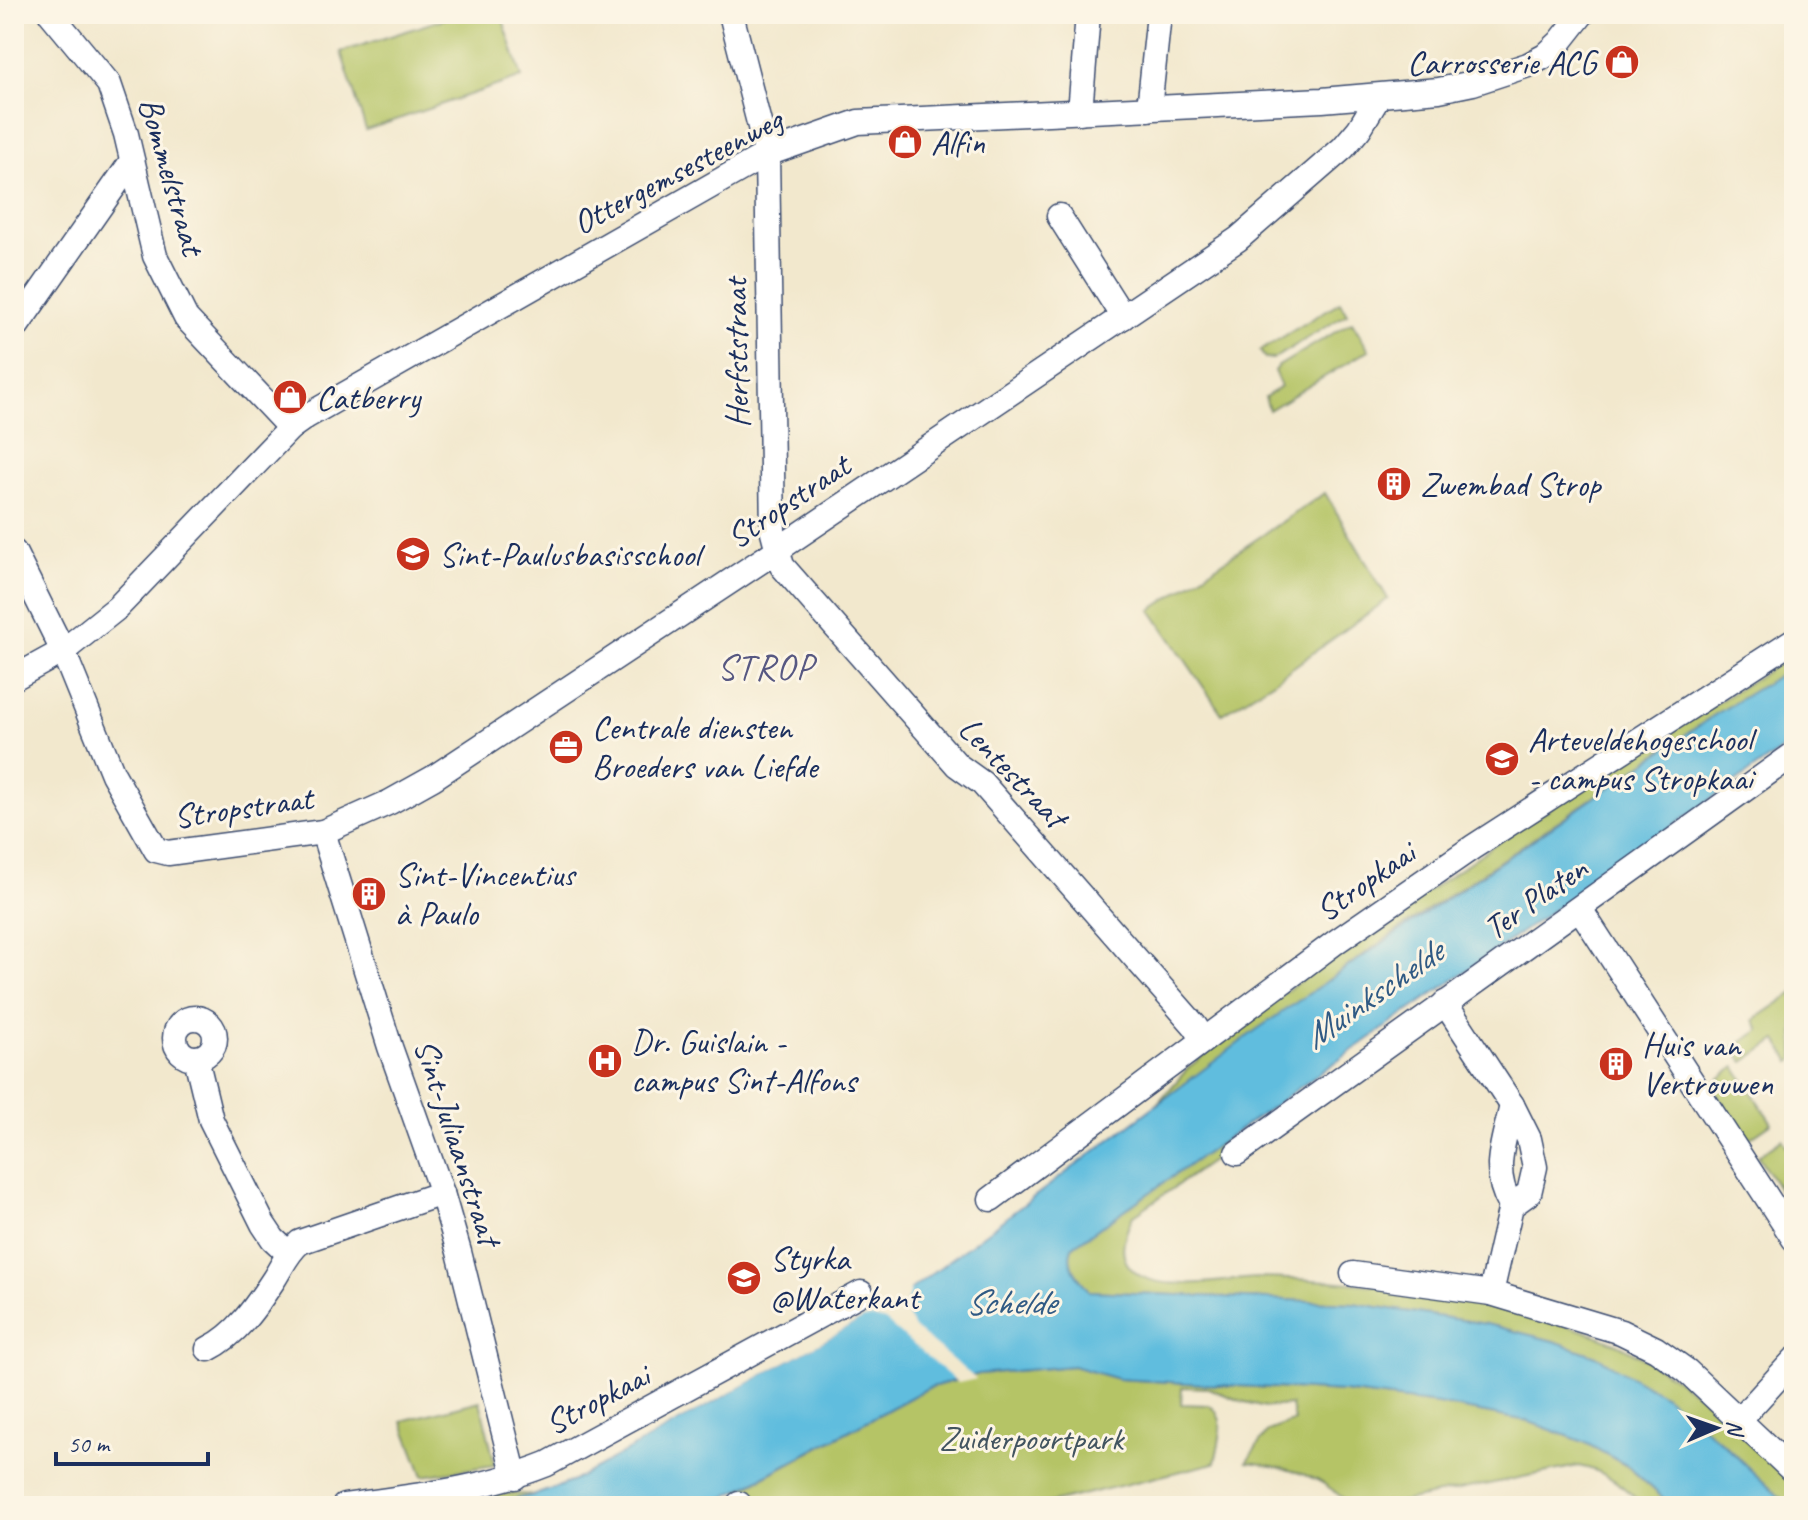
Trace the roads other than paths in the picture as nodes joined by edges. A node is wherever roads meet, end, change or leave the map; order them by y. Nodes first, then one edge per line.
1 (51, 14) edge
2 (731, 14) edge
3 (1088, 14) edge
4 (1159, 14) edge
5 (1582, 14) edge
6 (1379, 96) junction
7 (1149, 109) junction
8 (1080, 112) junction
9 (767, 154) junction
10 (132, 161) junction
11 (1059, 216) dead end
12 (1123, 317) junction
13 (14, 330) edge
14 (290, 428) junction
15 (776, 551) junction
16 (14, 552) edge
17 (1794, 640) edge
18 (63, 651) junction
19 (14, 678) edge
20 (1794, 754) edge
21 (323, 832) junction
22 (1580, 909) junction
23 (1445, 1003) junction
24 (1203, 1039) junction
25 (196, 1058) dead end
26 (1512, 1105) junction
27 (1237, 1153) dead end
28 (442, 1193) junction
29 (991, 1199) dead end
30 (1511, 1206) junction
31 (1794, 1239) edge
32 (287, 1252) junction
33 (1353, 1274) dead end
34 (861, 1293) dead end
35 (1491, 1293) junction
36 (208, 1349) dead end
37 (1794, 1360) edge
38 (1739, 1420) junction
39 (1794, 1472) edge
40 (515, 1477) junction
41 (344, 1506) edge

1 - 10 street, Bommelstraat
2 - 9 street, Herfststraat
3 - 8 street
4 - 7 street
5 - 6 street, Ottergemsesteenweg
6 - 7 street, Ottergemsesteenweg
6 - 12 street, Stropstraat
7 - 8 street, Ottergemsesteenweg
8 - 9 street, Ottergemsesteenweg
9 - 14 street, Ottergemsesteenweg
9 - 15 street, Herfststraat
10 - 13 street
10 - 14 street, Bommelstraat
11 - 12 street
12 - 15 street, Stropstraat
14 - 18 street, Ottergemsesteenweg
15 - 21 street, Stropstraat
15 - 24 street, Lentestraat
16 - 18 street
17 - 24 street, Stropkaai
18 - 19 street, Ottergemsesteenweg
18 - 21 street, Stropstraat
20 - 22 street, Ter Platen
21 - 28 street, Sint-Juliaanstraat
22 - 23 street, Ter Platen
22 - 31 street
23 - 26 street
23 - 27 street, Ter Platen
24 - 29 street, Stropkaai
25 - 32 street
26 - 30 street
26 - 30 street
28 - 32 street
28 - 40 street, Sint-Juliaanstraat
30 - 35 street
32 - 36 street
33 - 35 street
34 - 40 street, Stropkaai
35 - 38 street
37 - 38 street
38 - 39 street
40 - 41 street, Stropkaai

